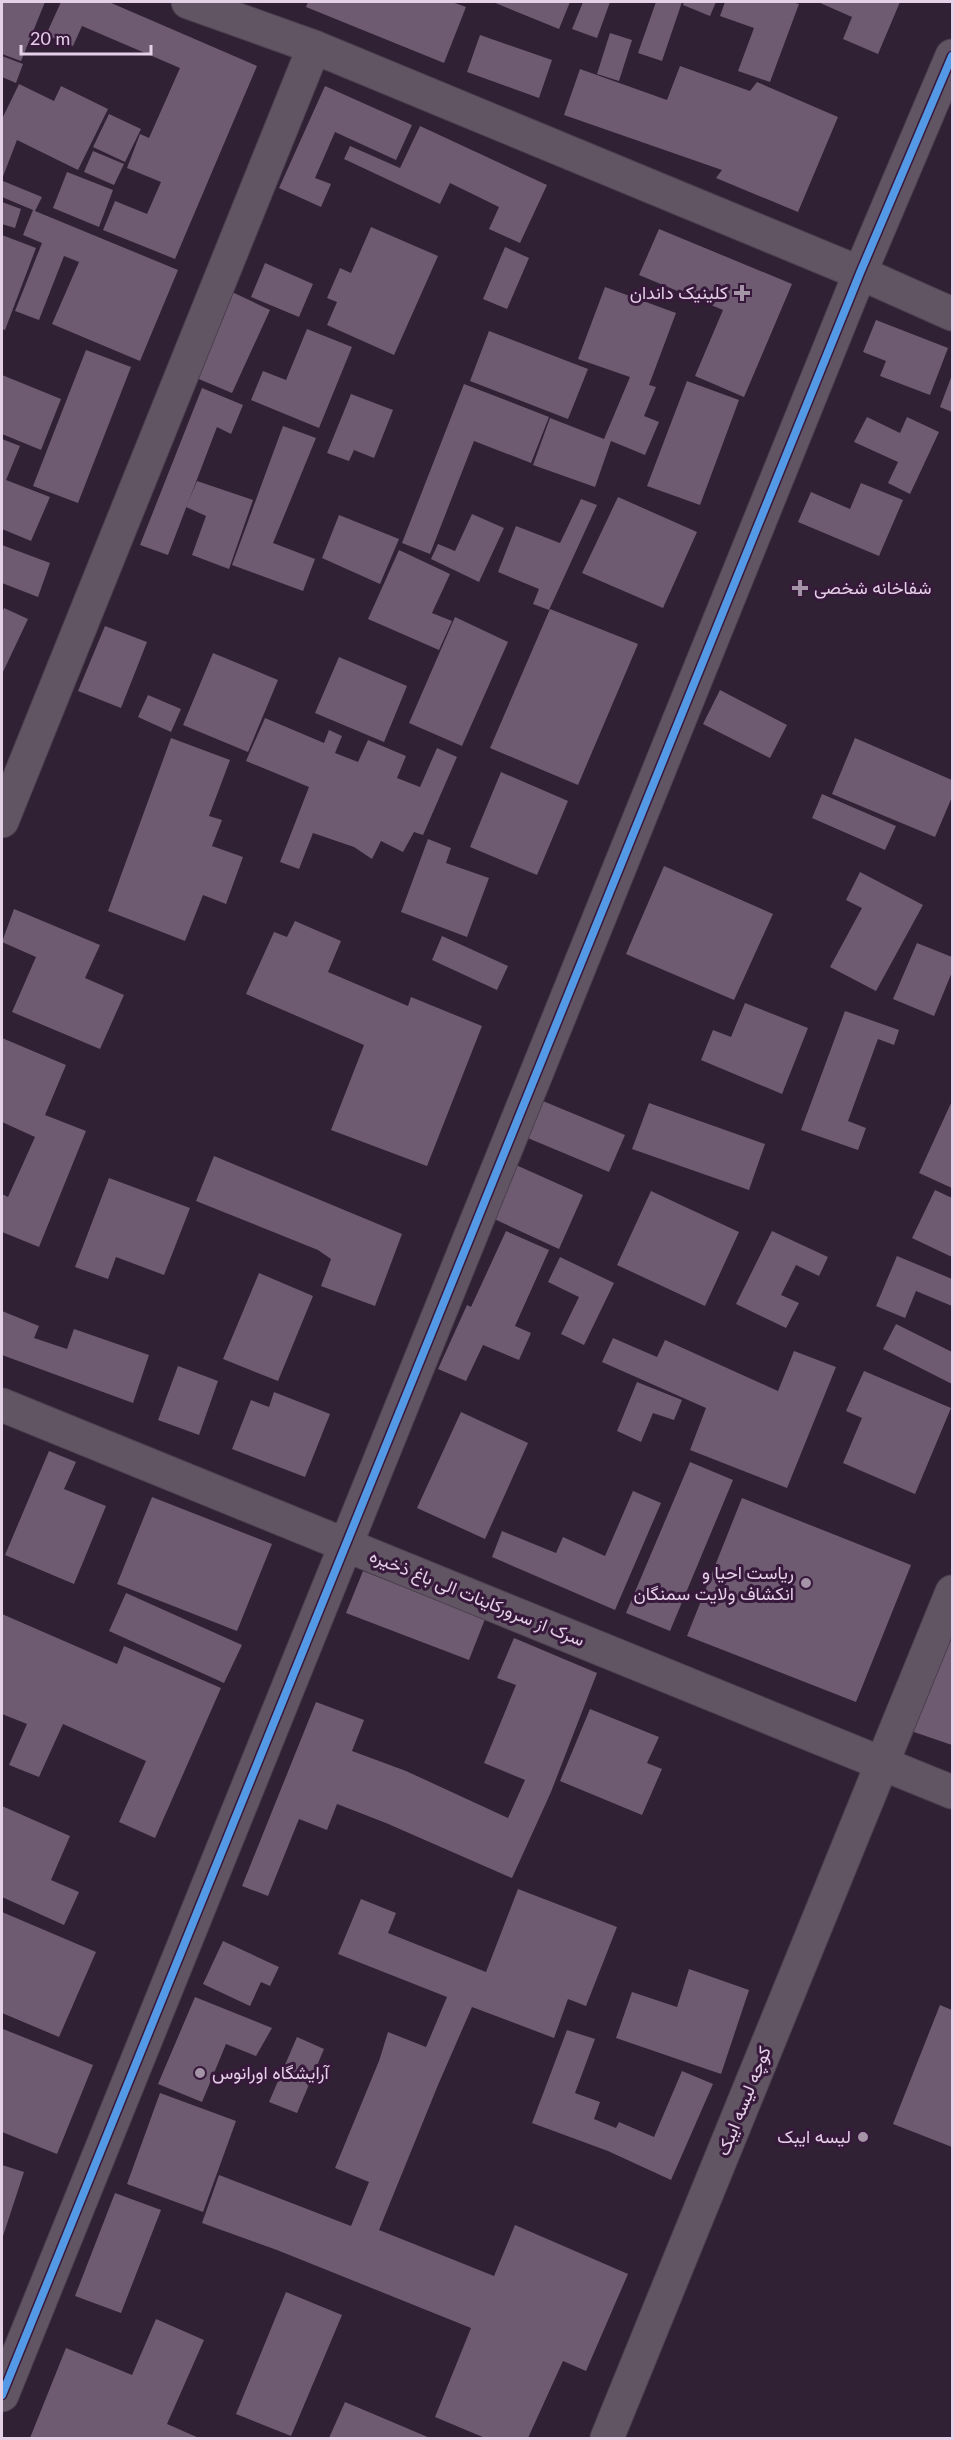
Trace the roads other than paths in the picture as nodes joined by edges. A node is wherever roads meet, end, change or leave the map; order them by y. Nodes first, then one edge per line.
1 (188, 2) edge
2 (314, 47) junction
3 (952, 56) edge
4 (860, 273) junction
5 (952, 314) edge
6 (2, 821) edge
7 (2, 1405) edge
8 (346, 1545) junction
9 (952, 1592) edge
10 (881, 1763) junction
11 (952, 1792) edge
12 (2, 2395) edge
13 (607, 2439) edge

1 - 2 street
2 - 4 street
2 - 6 street
3 - 4 street
4 - 5 street
4 - 8 street
7 - 8 street, سرک از سرورکاینات الی باغ ذخیره
8 - 10 street, سرک از سرورکاینات الی باغ ذخیره
8 - 12 street
9 - 10 street, کوچه لیسه ایبک
10 - 11 street, سرک از سرورکاینات الی باغ ذخیره
10 - 13 street, کوچه لیسه ایبک

